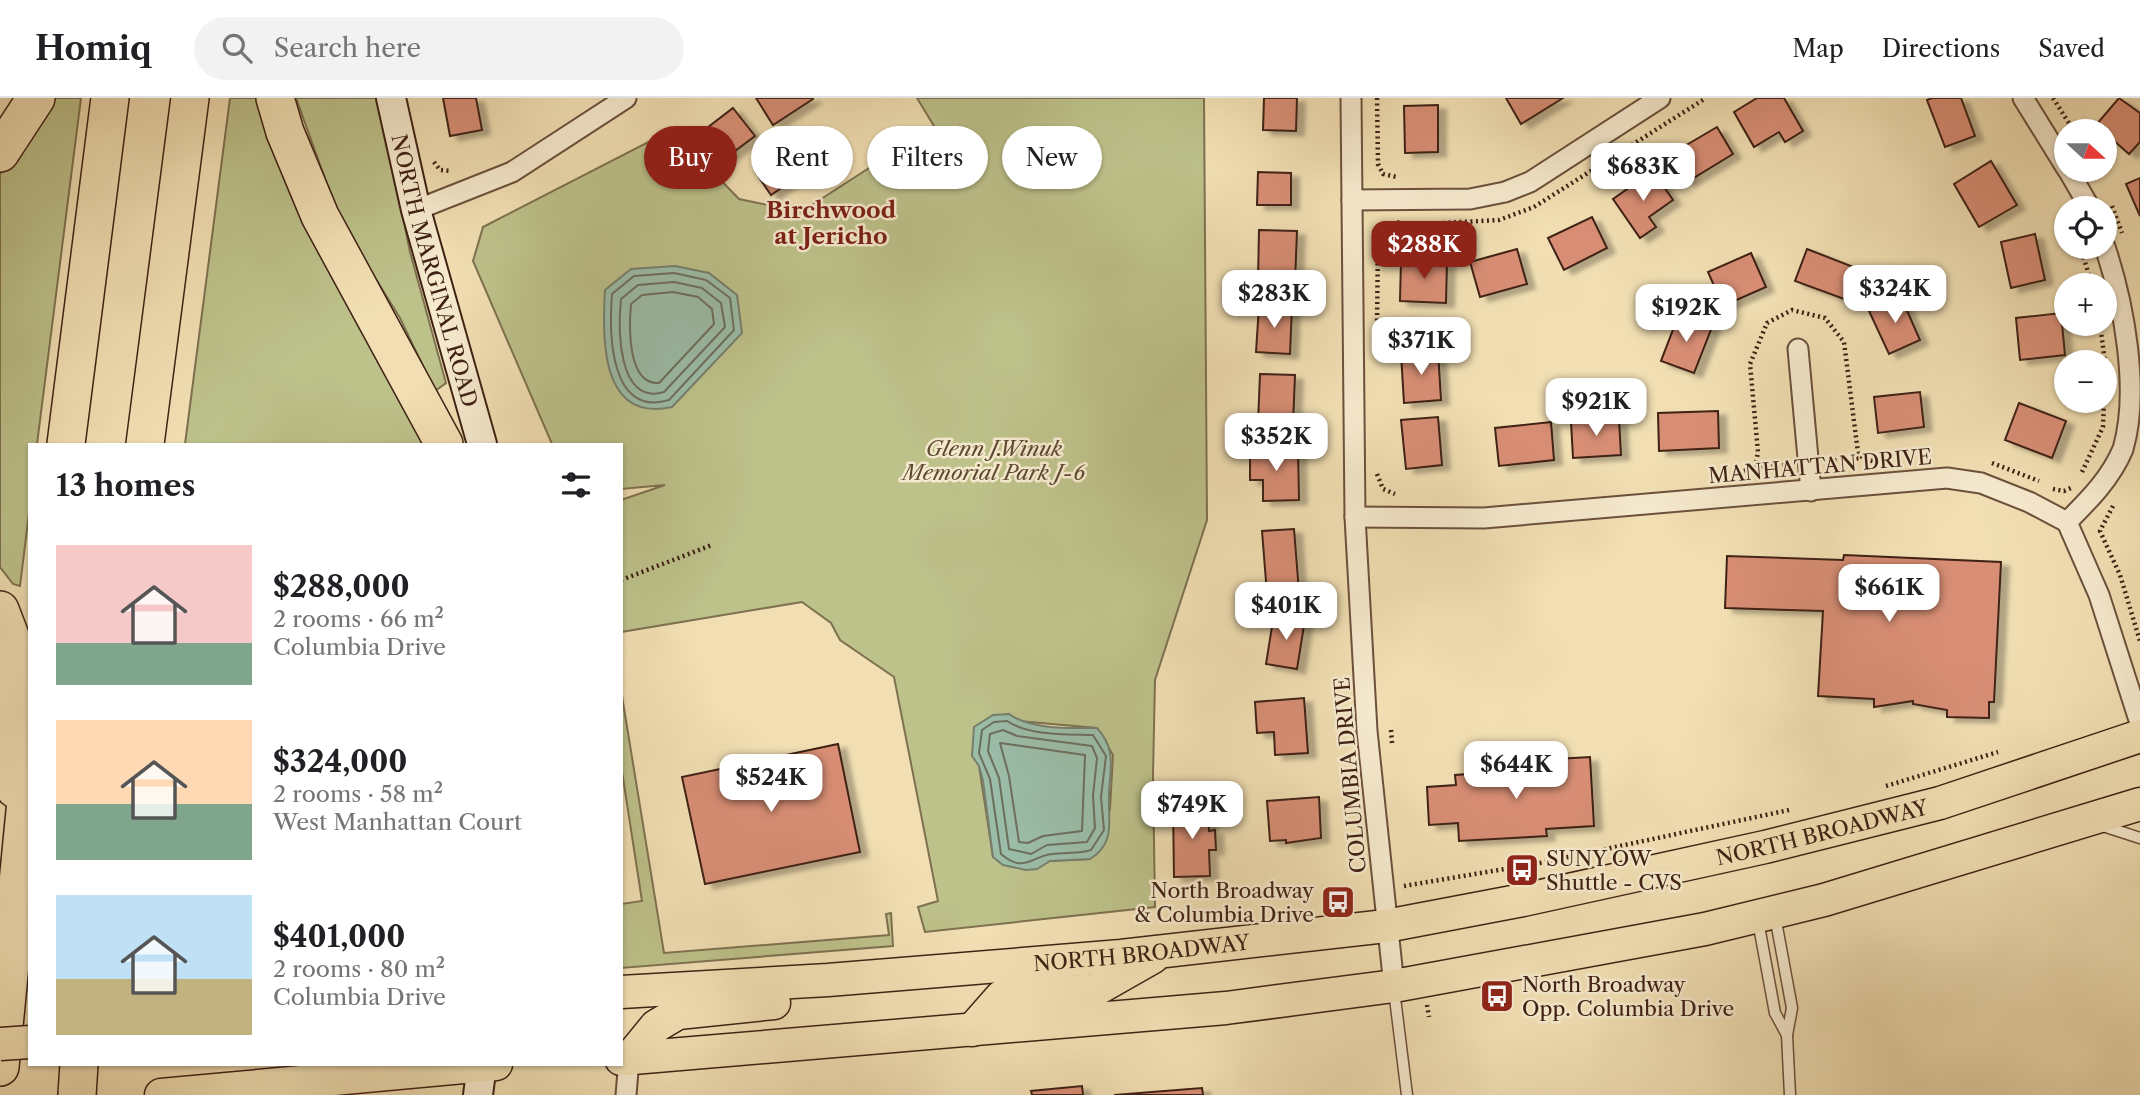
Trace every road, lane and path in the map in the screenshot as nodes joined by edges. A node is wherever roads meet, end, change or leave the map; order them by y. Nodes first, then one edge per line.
1 (36, 98) edge
2 (110, 98) edge
3 (190, 98) edge
4 (275, 98) edge
5 (391, 98) edge
6 (626, 98) edge
7 (1352, 98) edge
8 (1377, 98) edge
9 (1660, 98) edge
10 (1706, 98) edge
11 (2023, 98) edge
12 (2053, 98) edge
13 (2066, 119) edge
14 (2054, 148) edge
15 (0, 153) edge
16 (435, 165) dead end
17 (457, 170) dead end
18 (1400, 178) dead end
19 (1352, 200) junction
20 (416, 210) junction
21 (1409, 222) dead end
22 (1432, 222) dead end
23 (2108, 259) edge
24 (1377, 340) dead end
25 (1798, 349) dead end
26 (2136, 404) edge
27 (66, 443) edge
28 (145, 443) edge
29 (443, 443) edge
30 (482, 443) edge
31 (1377, 464) dead end
32 (1383, 489) dead end
33 (1811, 491) junction
34 (2120, 497) dead end
35 (1355, 517) junction
36 (2067, 522) junction
37 (712, 545) dead end
38 (623, 579) edge
39 (0, 610) edge
40 (2140, 641) edge
41 (2140, 723) edge
42 (1391, 730) dead end
43 (2140, 736) edge
44 (2004, 750) dead end
45 (1392, 757) dead end
46 (28, 778) edge
47 (1879, 788) dead end
48 (2140, 804) edge
49 (1802, 807) dead end
50 (2078, 823) junction
51 (2140, 838) edge
52 (1398, 880) dead end
53 (16, 887) junction
54 (1766, 913) junction
55 (1386, 926) junction
56 (1163, 952) junction
57 (828, 980) junction
58 (1394, 986) junction
59 (623, 992) edge
60 (972, 1030) junction
61 (1787, 1035) junction
62 (28, 1042) edge
63 (0, 1044) edge
64 (625, 1059) edge
65 (79, 1066) edge
66 (461, 1066) edge
67 (482, 1066) edge
68 (0, 1067) edge
69 (76, 1095) edge
70 (161, 1095) edge
71 (478, 1095) edge
72 (626, 1095) edge
73 (1407, 1095) edge
74 (1790, 1095) edge

1 - 15 highway
2 - 27 highway
3 - 28 highway
4 - 29 highway
5 - 20 main road, NORTH MARGINAL ROAD
6 - 20 street
7 - 19 street, COLUMBIA DRIVE
8 - 18 path
9 - 19 street
10 - 22 path
11 - 14 street
12 - 13 path
16 - 17 path
19 - 35 street, COLUMBIA DRIVE
20 - 30 main road, NORTH MARGINAL ROAD
21 - 24 path
23 - 26 street
25 - 33 street
26 - 36 street
31 - 32 path
33 - 35 street, MANHATTAN DRIVE
33 - 36 street, MANHATTAN DRIVE
34 - 40 path
35 - 55 street, COLUMBIA DRIVE
36 - 41 street
37 - 38 path
39 - 53 highway
42 - 45 path
43 - 55 main road, NORTH BROADWAY
44 - 47 path
46 - 53 highway
48 - 50 main road
49 - 52 path
50 - 51 lane
50 - 54 main road
53 - 68 highway
54 - 58 main road
54 - 61 lane
54 - 61 lane
55 - 56 main road, NORTH BROADWAY
55 - 58 street, COLUMBIA DRIVE
56 - 57 main road, NORTH BROADWAY
56 - 60 main road
57 - 59 main road, NORTH BROADWAY
57 - 64 main road
58 - 60 main road
58 - 73 lane
60 - 64 main road
61 - 74 lane
62 - 63 main road, bridge
64 - 72 street
65 - 69 highway
66 - 70 main road
67 - 71 main road

